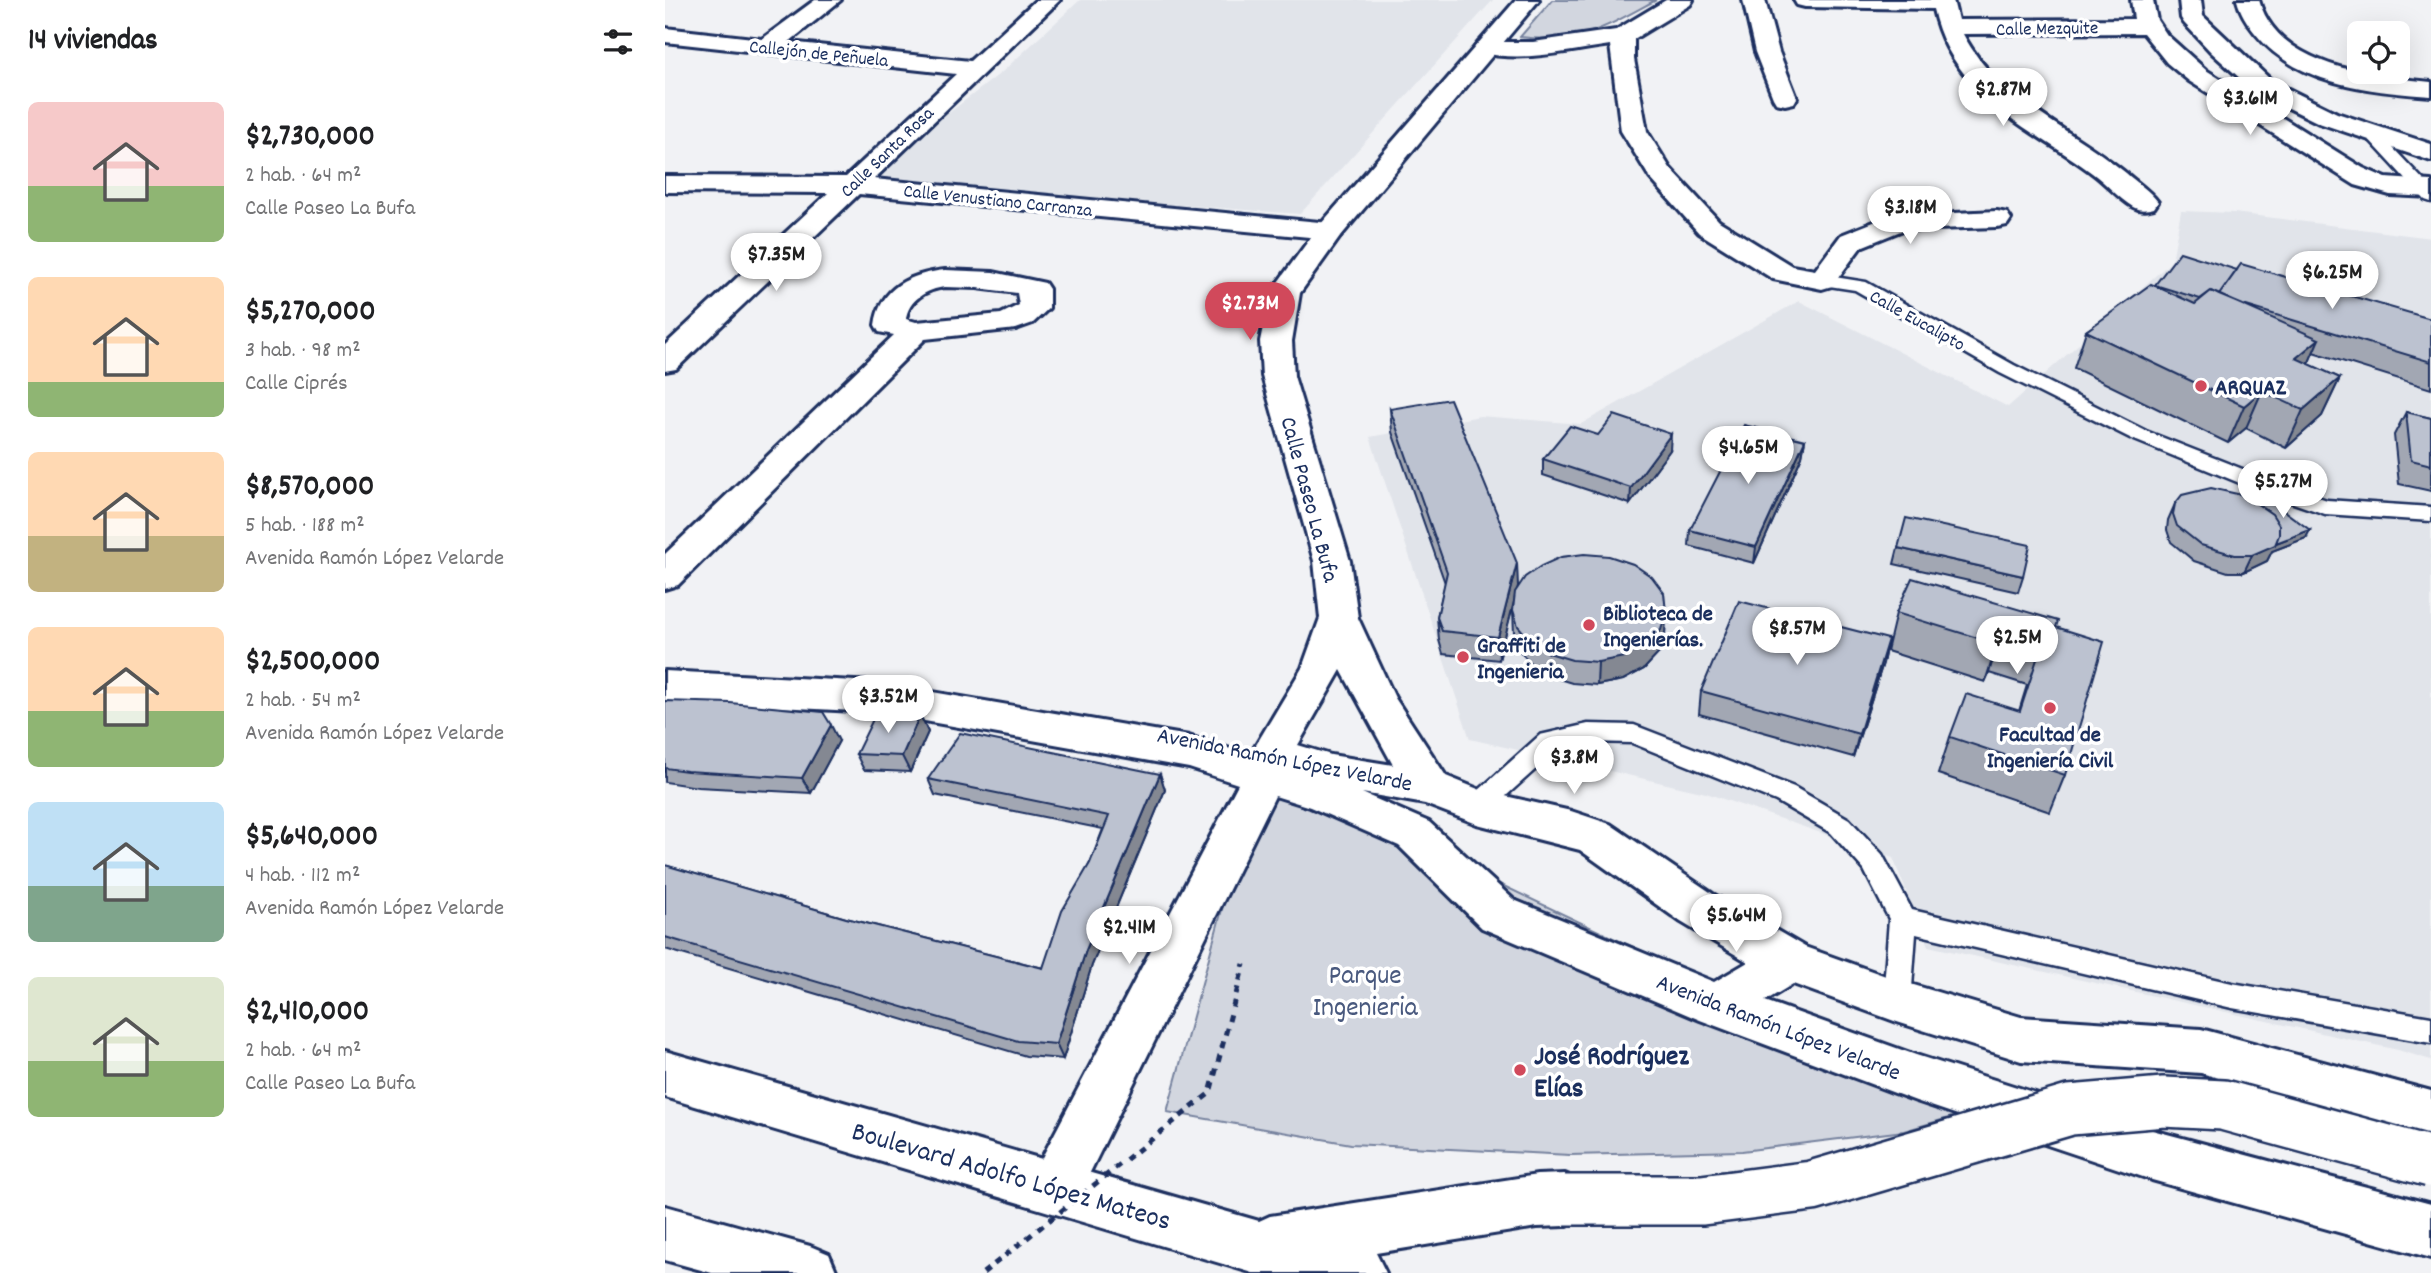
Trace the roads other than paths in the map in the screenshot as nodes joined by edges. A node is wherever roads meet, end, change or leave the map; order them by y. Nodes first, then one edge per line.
1 (830, 0) edge
2 (1049, 0) edge
3 (1528, 0) edge
4 (1682, 0) edge
5 (1754, 0) edge
6 (1805, 0) edge
7 (2142, 0) edge
8 (2190, 0) edge
9 (2248, 0) edge
10 (1943, 1) edge
11 (2147, 26) junction
12 (1948, 27) junction
13 (665, 35) edge
14 (1622, 36) junction
15 (766, 47) junction
16 (1487, 47) junction
17 (973, 69) junction
18 (2431, 89) edge
19 (1785, 98) dead end
20 (2370, 132) junction
21 (2431, 153) edge
22 (665, 184) edge
23 (850, 185) junction
24 (2428, 192) edge
25 (2144, 202) dead end
26 (1997, 219) dead end
27 (1330, 231) junction
28 (1822, 280) junction
29 (916, 331) dead end
30 (668, 357) edge
31 (2431, 514) edge
32 (665, 576) edge
33 (1339, 618) junction
34 (665, 670) edge
35 (665, 686) edge
36 (1267, 765) junction
37 (1431, 788) junction
38 (1477, 807) junction
39 (1903, 919) junction
40 (1789, 962) junction
41 (1897, 1001) junction
42 (1717, 1005) junction
43 (2431, 1030) edge
44 (665, 1074) edge
45 (2431, 1115) edge
46 (2431, 1162) edge
47 (1055, 1187) junction
48 (2431, 1231) edge
49 (665, 1234) edge
50 (1253, 1246) junction
51 (810, 1273) edge
52 (1359, 1273) edge

1 - 15 street
2 - 17 street, Calle Santa Rosa
3 - 16 street, Calle Paseo La Bufa
4 - 14 street
5 - 19 street
6 - 10 street
7 - 11 street
8 - 20 street
9 - 18 street
10 - 12 street
11 - 12 street, Calle Mezquite
11 - 24 street
12 - 25 street
13 - 15 street, Callejón de Peñuela
14 - 16 street
14 - 28 street, Calle Eucalipto
15 - 17 street, Callejón de Peñuela
16 - 27 street, Calle Paseo La Bufa
17 - 23 street, Calle Santa Rosa
20 - 21 street
20 - 24 lane
22 - 23 street, Calle Venustiano Carranza
23 - 27 street, Calle Venustiano Carranza
23 - 30 street, Calle Santa Rosa
26 - 28 street
27 - 33 street, Calle Paseo La Bufa
28 - 31 lane, Calle Eucalipto
29 - 32 street
33 - 36 street, Calle Paseo La Bufa
33 - 37 street
34 - 36 street, Avenida Ramón López Velarde
35 - 36 street, Avenida Ramón López Velarde
36 - 37 street, Avenida Ramón López Velarde
36 - 42 street, Avenida Ramón López Velarde
36 - 47 street, Calle Paseo La Bufa
37 - 38 street, Avenida Ramón López Velarde
38 - 39 lane
38 - 40 street, Avenida Ramón López Velarde
39 - 41 lane
39 - 43 lane
40 - 41 street, Avenida Ramón López Velarde
40 - 42 street
41 - 45 street, Avenida Ramón López Velarde
42 - 48 street, Avenida Ramón López Velarde
44 - 47 street, Boulevard Adolfo López Mateos
46 - 50 street, bridge
47 - 50 street, Boulevard Adolfo López Mateos
49 - 51 street
50 - 52 street, Boulevard Adolfo López Mateos

